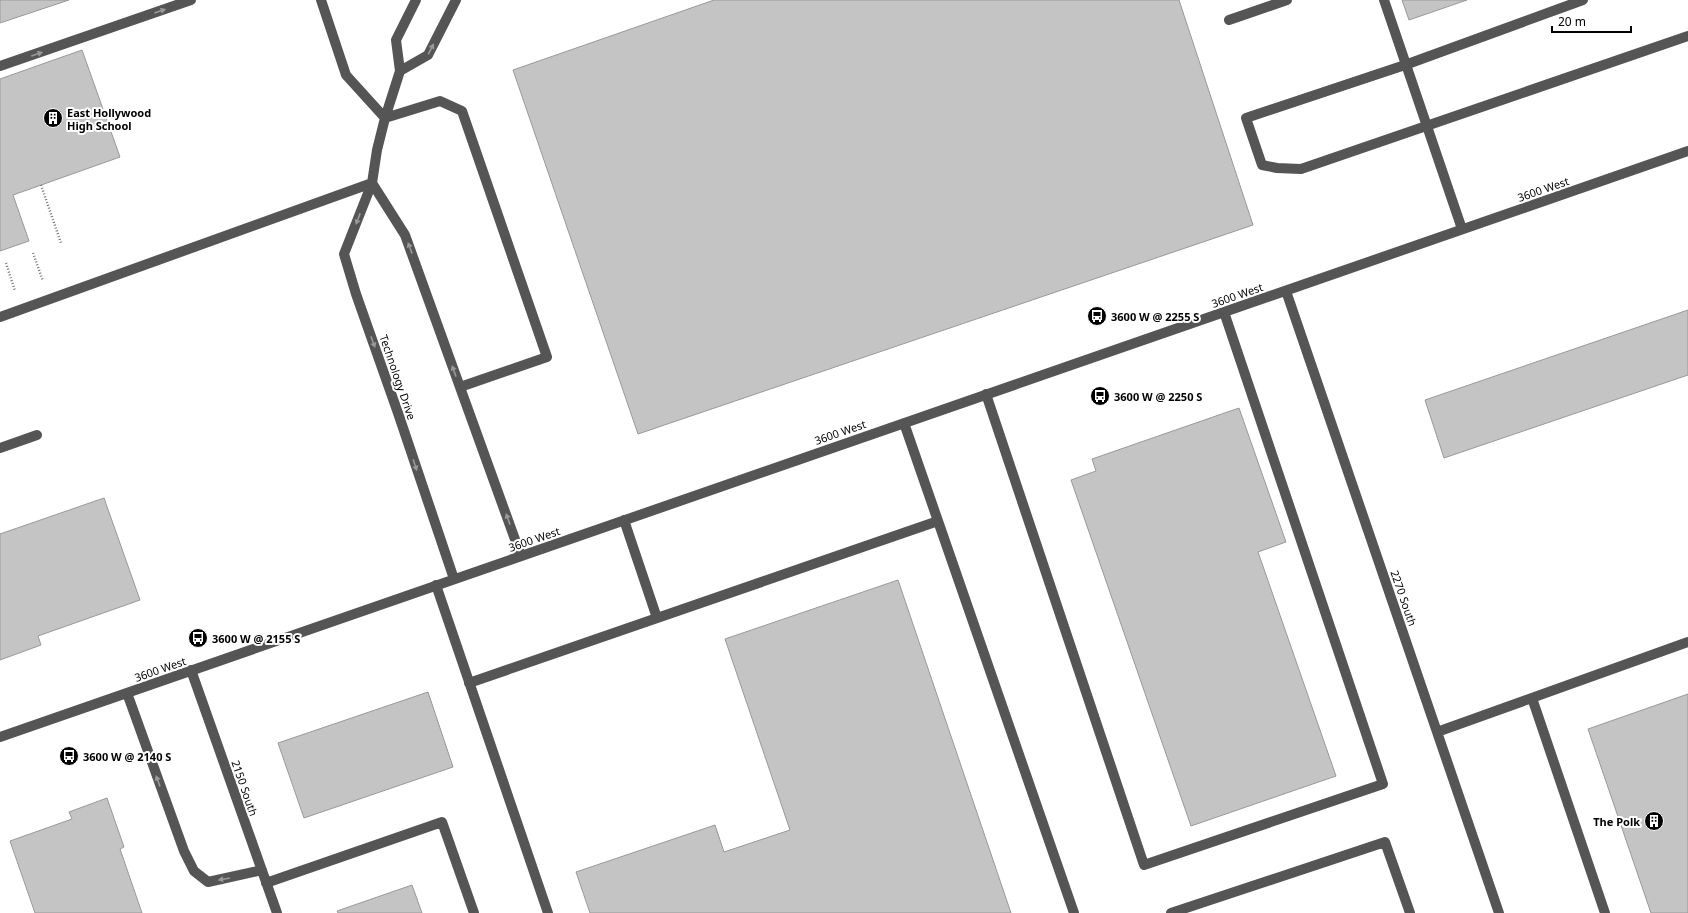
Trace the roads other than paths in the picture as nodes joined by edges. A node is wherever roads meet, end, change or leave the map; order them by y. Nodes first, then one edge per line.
1 (191, 0) edge
2 (321, 0) edge
3 (416, 0) edge
4 (456, 0) edge
5 (1287, 0) edge
6 (1384, 0) edge
7 (1583, 0) edge
8 (1229, 20) dead end
9 (1688, 36) edge
10 (1406, 65) junction
11 (0, 66) edge
12 (400, 71) junction
13 (385, 118) junction
14 (1426, 126) junction
15 (1688, 151) edge
16 (372, 183) junction
17 (1462, 229) junction
18 (1286, 291) junction
19 (1224, 312) junction
20 (0, 316) edge
21 (460, 387) junction
22 (986, 394) junction
23 (904, 423) junction
24 (37, 435) dead end
25 (0, 448) edge
26 (624, 520) junction
27 (938, 522) junction
28 (521, 556) junction
29 (454, 579) junction
30 (436, 585) junction
31 (657, 618) junction
32 (1688, 642) edge
33 (191, 670) junction
34 (469, 683) junction
35 (127, 693) junction
36 (1532, 698) junction
37 (1437, 732) junction
38 (0, 737) edge
39 (262, 870) junction
40 (266, 883) junction
41 (277, 913) edge
42 (474, 913) edge
43 (548, 913) edge
44 (1074, 913) edge
45 (1171, 913) edge
46 (1410, 913) edge
47 (1499, 913) edge
48 (1605, 913) edge

11 -> 1 street
2 - 13 street
3 - 12 street, Technology Drive
12 -> 4 street
5 - 8 street
6 - 10 street
7 - 10 street
9 - 14 street
10 - 14 street
10 - 14 street
12 - 13 street, Technology Drive
13 - 16 street, Technology Drive
13 - 21 street
14 - 17 street
15 - 17 street, 3600 West
16 - 20 street
21 -> 16 street
16 -> 29 street, Technology Drive
17 - 18 street, 3600 West
18 - 19 street, 3600 West
18 - 37 street, 2270 South
19 - 22 street, 3600 West
19 - 22 street
28 -> 21 street
22 - 23 street, 3600 West
23 - 26 street, 3600 West
23 - 27 street
24 - 25 street
26 - 28 street, 3600 West
26 - 31 street
27 - 31 street
27 - 44 street
28 - 29 street, 3600 West
29 - 30 street, 3600 West
30 - 33 street, 3600 West
30 - 34 street
31 - 34 street
32 - 36 street
33 - 35 street, 3600 West
33 - 39 street, 2150 South
34 - 43 street
35 - 38 street, 3600 West
39 -> 35 street
36 - 37 street
36 - 48 street
37 - 47 street, 2270 South
39 - 40 street, 2150 South
40 - 41 street, 2150 South
40 - 42 street
45 - 46 street

